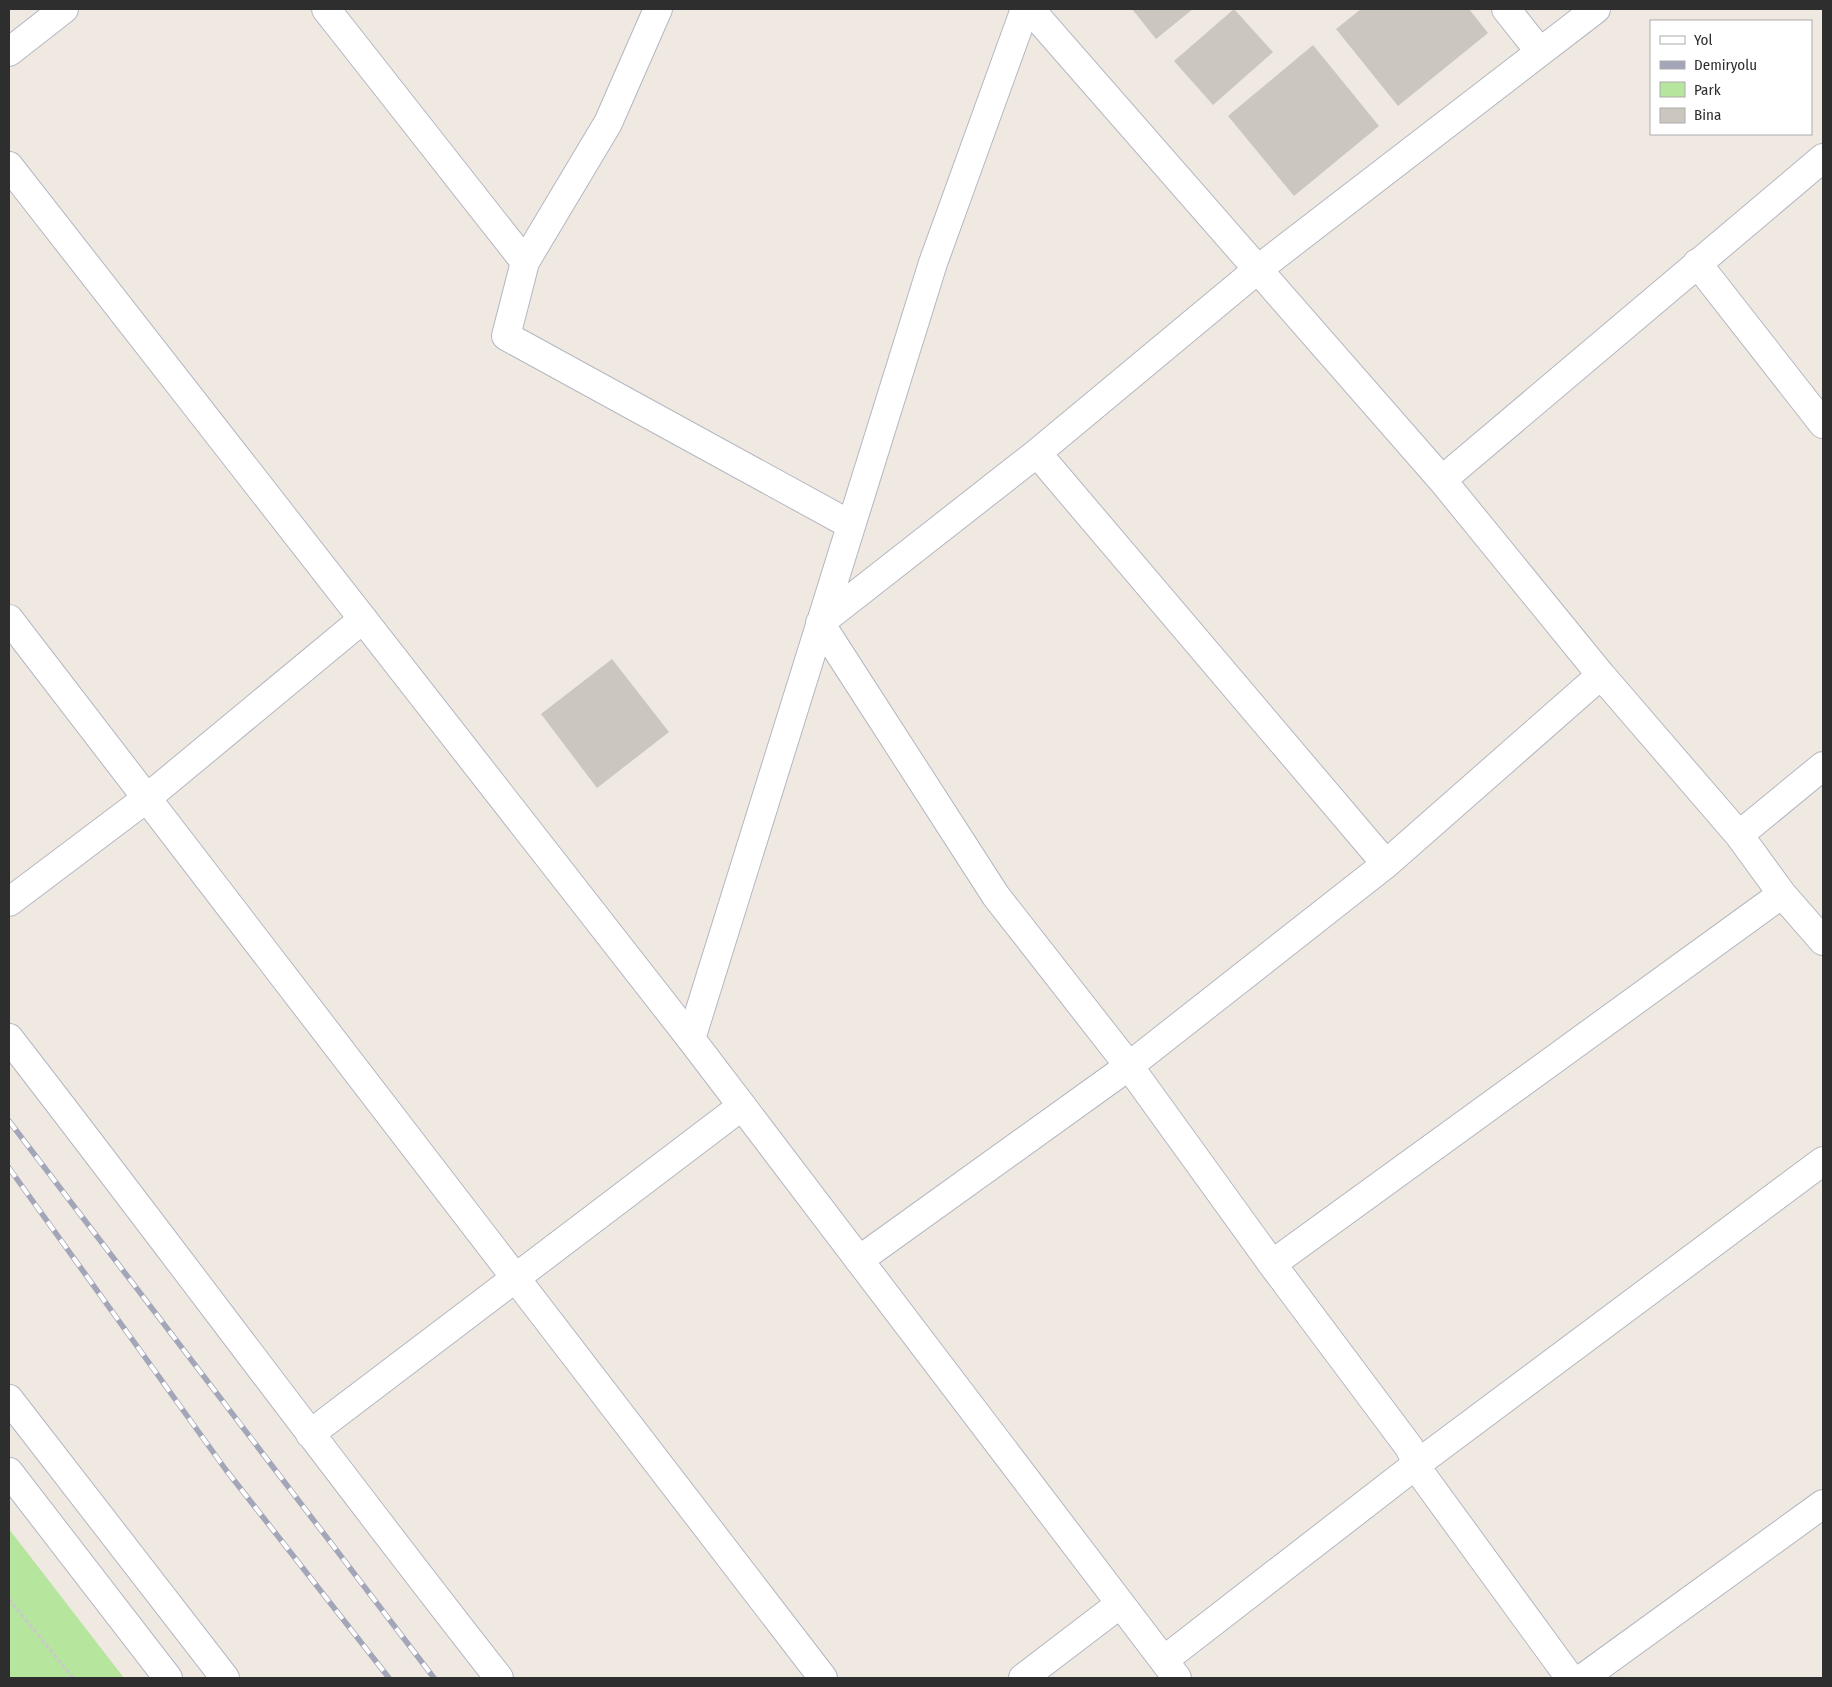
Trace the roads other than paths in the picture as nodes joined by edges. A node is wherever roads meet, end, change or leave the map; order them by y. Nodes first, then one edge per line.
1 (64, 9) edge
2 (326, 9) edge
3 (658, 9) edge
4 (1025, 9) edge
5 (1030, 9) edge
6 (1506, 9) edge
7 (1596, 9) edge
8 (9, 52) edge
9 (1540, 52) junction
10 (1823, 158) edge
11 (9, 166) edge
12 (524, 262) junction
13 (1697, 263) junction
14 (1257, 270) junction
15 (1823, 424) edge
16 (1037, 453) junction
17 (1442, 480) junction
18 (851, 525) junction
19 (9, 619) edge
20 (363, 619) junction
21 (820, 623) junction
22 (1601, 675) junction
23 (1823, 766) edge
24 (146, 798) junction
25 (1739, 835) junction
26 (1386, 864) junction
27 (1782, 894) junction
28 (9, 902) edge
29 (1823, 941) edge
30 (9, 1038) edge
31 (691, 1039) junction
32 (1129, 1066) junction
33 (742, 1106) junction
34 (1823, 1161) edge
35 (859, 1260) junction
36 (1272, 1264) junction
37 (516, 1278) junction
38 (9, 1399) edge
39 (310, 1434) junction
40 (1417, 1464) junction
41 (9, 1472) edge
42 (1823, 1504) edge
43 (1120, 1604) junction
44 (1170, 1669) edge
45 (168, 1678) edge
46 (225, 1678) edge
47 (499, 1678) edge
48 (823, 1678) edge
49 (1023, 1678) edge
50 (1570, 1678) edge
51 (1583, 1678) edge

1 - 8 street
2 - 12 street
3 - 12 street
4 - 18 street
5 - 14 street
6 - 9 street
7 - 9 street
9 - 14 street
10 - 13 street
11 - 20 street
12 - 18 street
13 - 15 street
13 - 17 street
14 - 16 street
14 - 17 street
16 - 21 street
16 - 26 street
17 - 22 street
18 - 21 street
19 - 24 street
20 - 24 street
20 - 31 street
21 - 31 street
21 - 32 street
22 - 25 street
22 - 26 street
23 - 25 street
24 - 28 street
24 - 37 street
25 - 27 street
26 - 32 street
27 - 29 street
27 - 36 street
30 - 39 street
31 - 33 street
32 - 35 street
32 - 36 street
33 - 35 street
33 - 37 street
34 - 40 street
35 - 43 street
36 - 40 street
37 - 39 street
37 - 48 street
38 - 46 street
39 - 47 street
40 - 44 street
40 - 50 street
41 - 45 street
42 - 51 street
43 - 44 street
43 - 49 street

